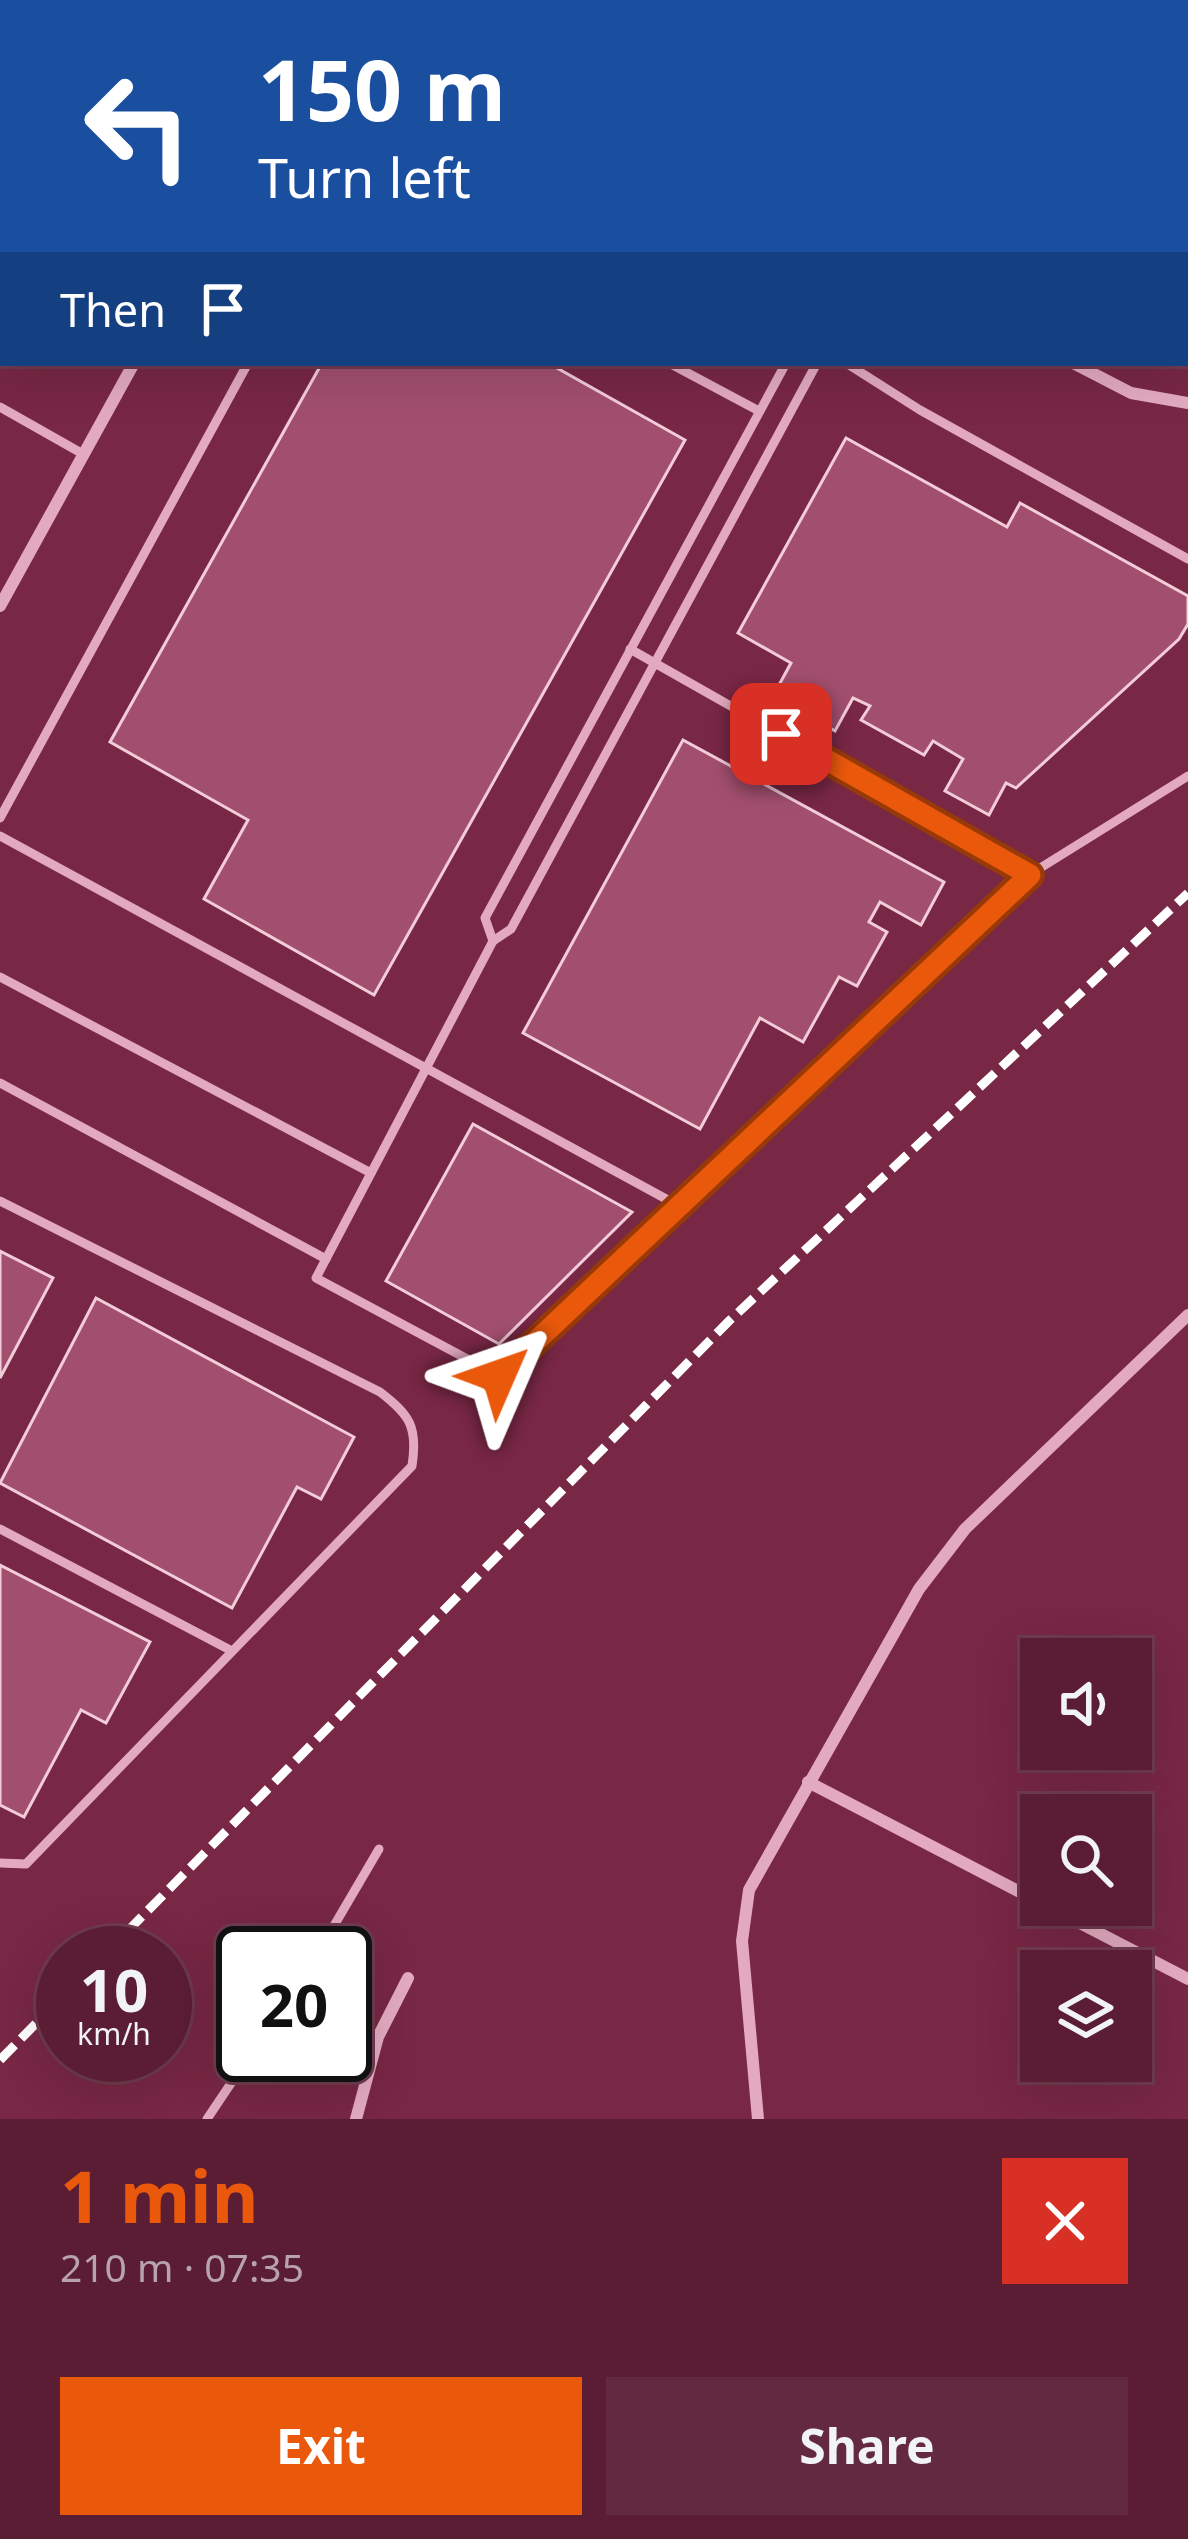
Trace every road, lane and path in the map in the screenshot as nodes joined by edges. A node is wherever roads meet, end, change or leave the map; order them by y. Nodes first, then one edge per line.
1 (132, 366) edge
2 (246, 366) edge
3 (675, 366) edge
4 (784, 366) edge
5 (815, 366) edge
6 (851, 366) edge
7 (1079, 366) edge
8 (1188, 403) edge
9 (0, 407) edge
10 (759, 411) junction
11 (83, 454) junction
12 (1188, 559) edge
13 (0, 606) edge
14 (631, 649) junction
15 (657, 663) junction
16 (1188, 776) edge
17 (0, 818) edge
18 (0, 836) edge
19 (1030, 875) junction
20 (493, 940) junction
21 (0, 977) edge
22 (424, 1072) junction
23 (0, 1083) edge
24 (371, 1173) junction
25 (0, 1201) edge
26 (679, 1206) junction
27 (326, 1259) junction
28 (1188, 1315) edge
29 (0, 1529) edge
30 (232, 1651) junction
31 (808, 1782) junction
32 (379, 1849) dead end
33 (0, 1863) edge
34 (1020, 1892) edge
35 (334, 1926) edge
36 (1086, 1926) edge
37 (407, 1978) dead end
38 (1188, 1979) edge
39 (232, 2082) edge
40 (207, 2119) edge
41 (356, 2119) edge
42 (758, 2119) edge

1 - 11 street
2 - 17 lane
3 - 10 lane
4 - 10 lane
5 - 15 lane
6 - 12 lane
7 - 8 street
9 - 11 lane
10 - 14 lane
11 - 13 street
14 - 15 lane
14 - 20 lane
15 - 19 lane
15 - 20 lane
16 - 19 lane
18 - 22 lane
19 - 26 lane
20 - 22 lane
21 - 24 lane
22 - 24 lane
22 - 26 lane
23 - 27 lane
24 - 27 lane
25 - 30 lane
26 - 27 lane
28 - 31 street
29 - 30 lane
30 - 33 lane
31 - 34 street
31 - 42 street
32 - 35 lane
36 - 38 street
37 - 41 street
39 - 40 lane

